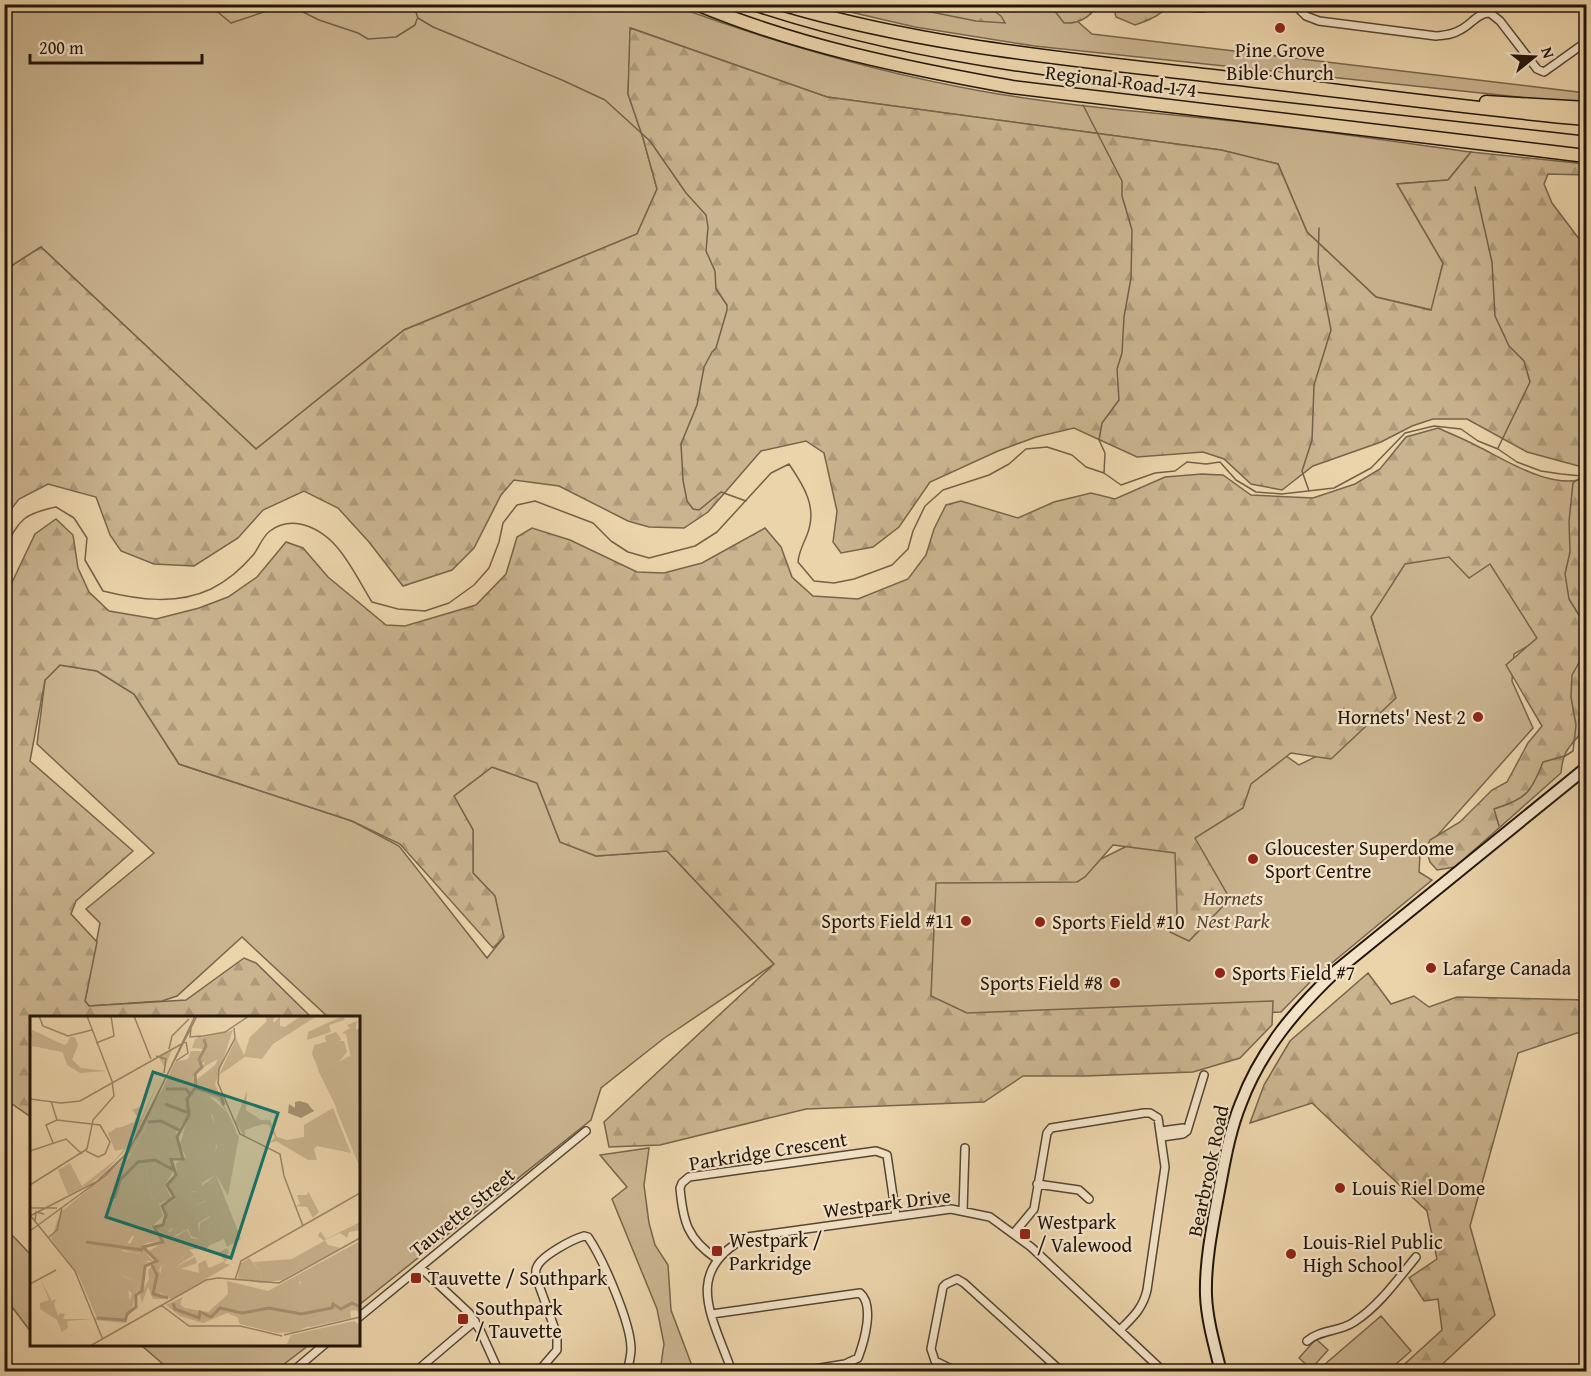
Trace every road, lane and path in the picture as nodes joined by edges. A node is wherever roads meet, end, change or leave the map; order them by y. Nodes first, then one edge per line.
1 (697, 4) edge
2 (781, 4) edge
3 (1294, 4) edge
4 (1587, 42) edge
5 (1401, 98) junction
6 (1587, 108) edge
7 (1587, 119) edge
8 (1587, 156) edge
9 (1587, 768) edge
10 (1204, 1076) dead end
11 (586, 1131) dead end
12 (1161, 1134) junction
13 (965, 1148) dead end
14 (1037, 1184) junction
15 (1089, 1199) dead end
16 (963, 1210) junction
17 (896, 1216) junction
18 (1014, 1233) junction
19 (1416, 1257) dead end
20 (717, 1259) junction
21 (421, 1268) junction
22 (712, 1314) junction
23 (360, 1316) edge
24 (475, 1321) junction
25 (1120, 1330) junction
26 (1307, 1341) dead end
27 (323, 1346) edge
28 (292, 1371) edge
29 (415, 1371) edge
30 (499, 1371) edge
31 (538, 1371) edge
32 (627, 1371) edge
33 (732, 1371) edge
34 (796, 1371) edge
35 (957, 1371) edge
36 (1062, 1371) edge
37 (1164, 1371) edge
38 (1221, 1371) edge

1 - 8 highway, Regional Road 174
2 - 5 highway, Regional Road 174
3 - 4 street
5 - 6 highway
5 - 7 highway, Regional Road 174
9 - 38 street, Bearbrook Road
10 - 12 street
11 - 21 street, Tauvette Street
12 - 14 street
12 - 25 street
13 - 16 street
14 - 15 street
14 - 18 street
16 - 17 street, Westpark Drive
16 - 18 street, Westpark Drive
17 - 20 street, Westpark Drive
17 - 20 street, Parkridge Crescent
18 - 25 street, Westpark Drive
19 - 26 street
20 - 22 street
21 - 23 street, Tauvette Street
21 - 24 street
22 - 33 street
22 - 34 street
24 - 29 street
24 - 30 street
25 - 37 street, Westpark Drive
27 - 28 street
31 - 32 street
35 - 36 street

